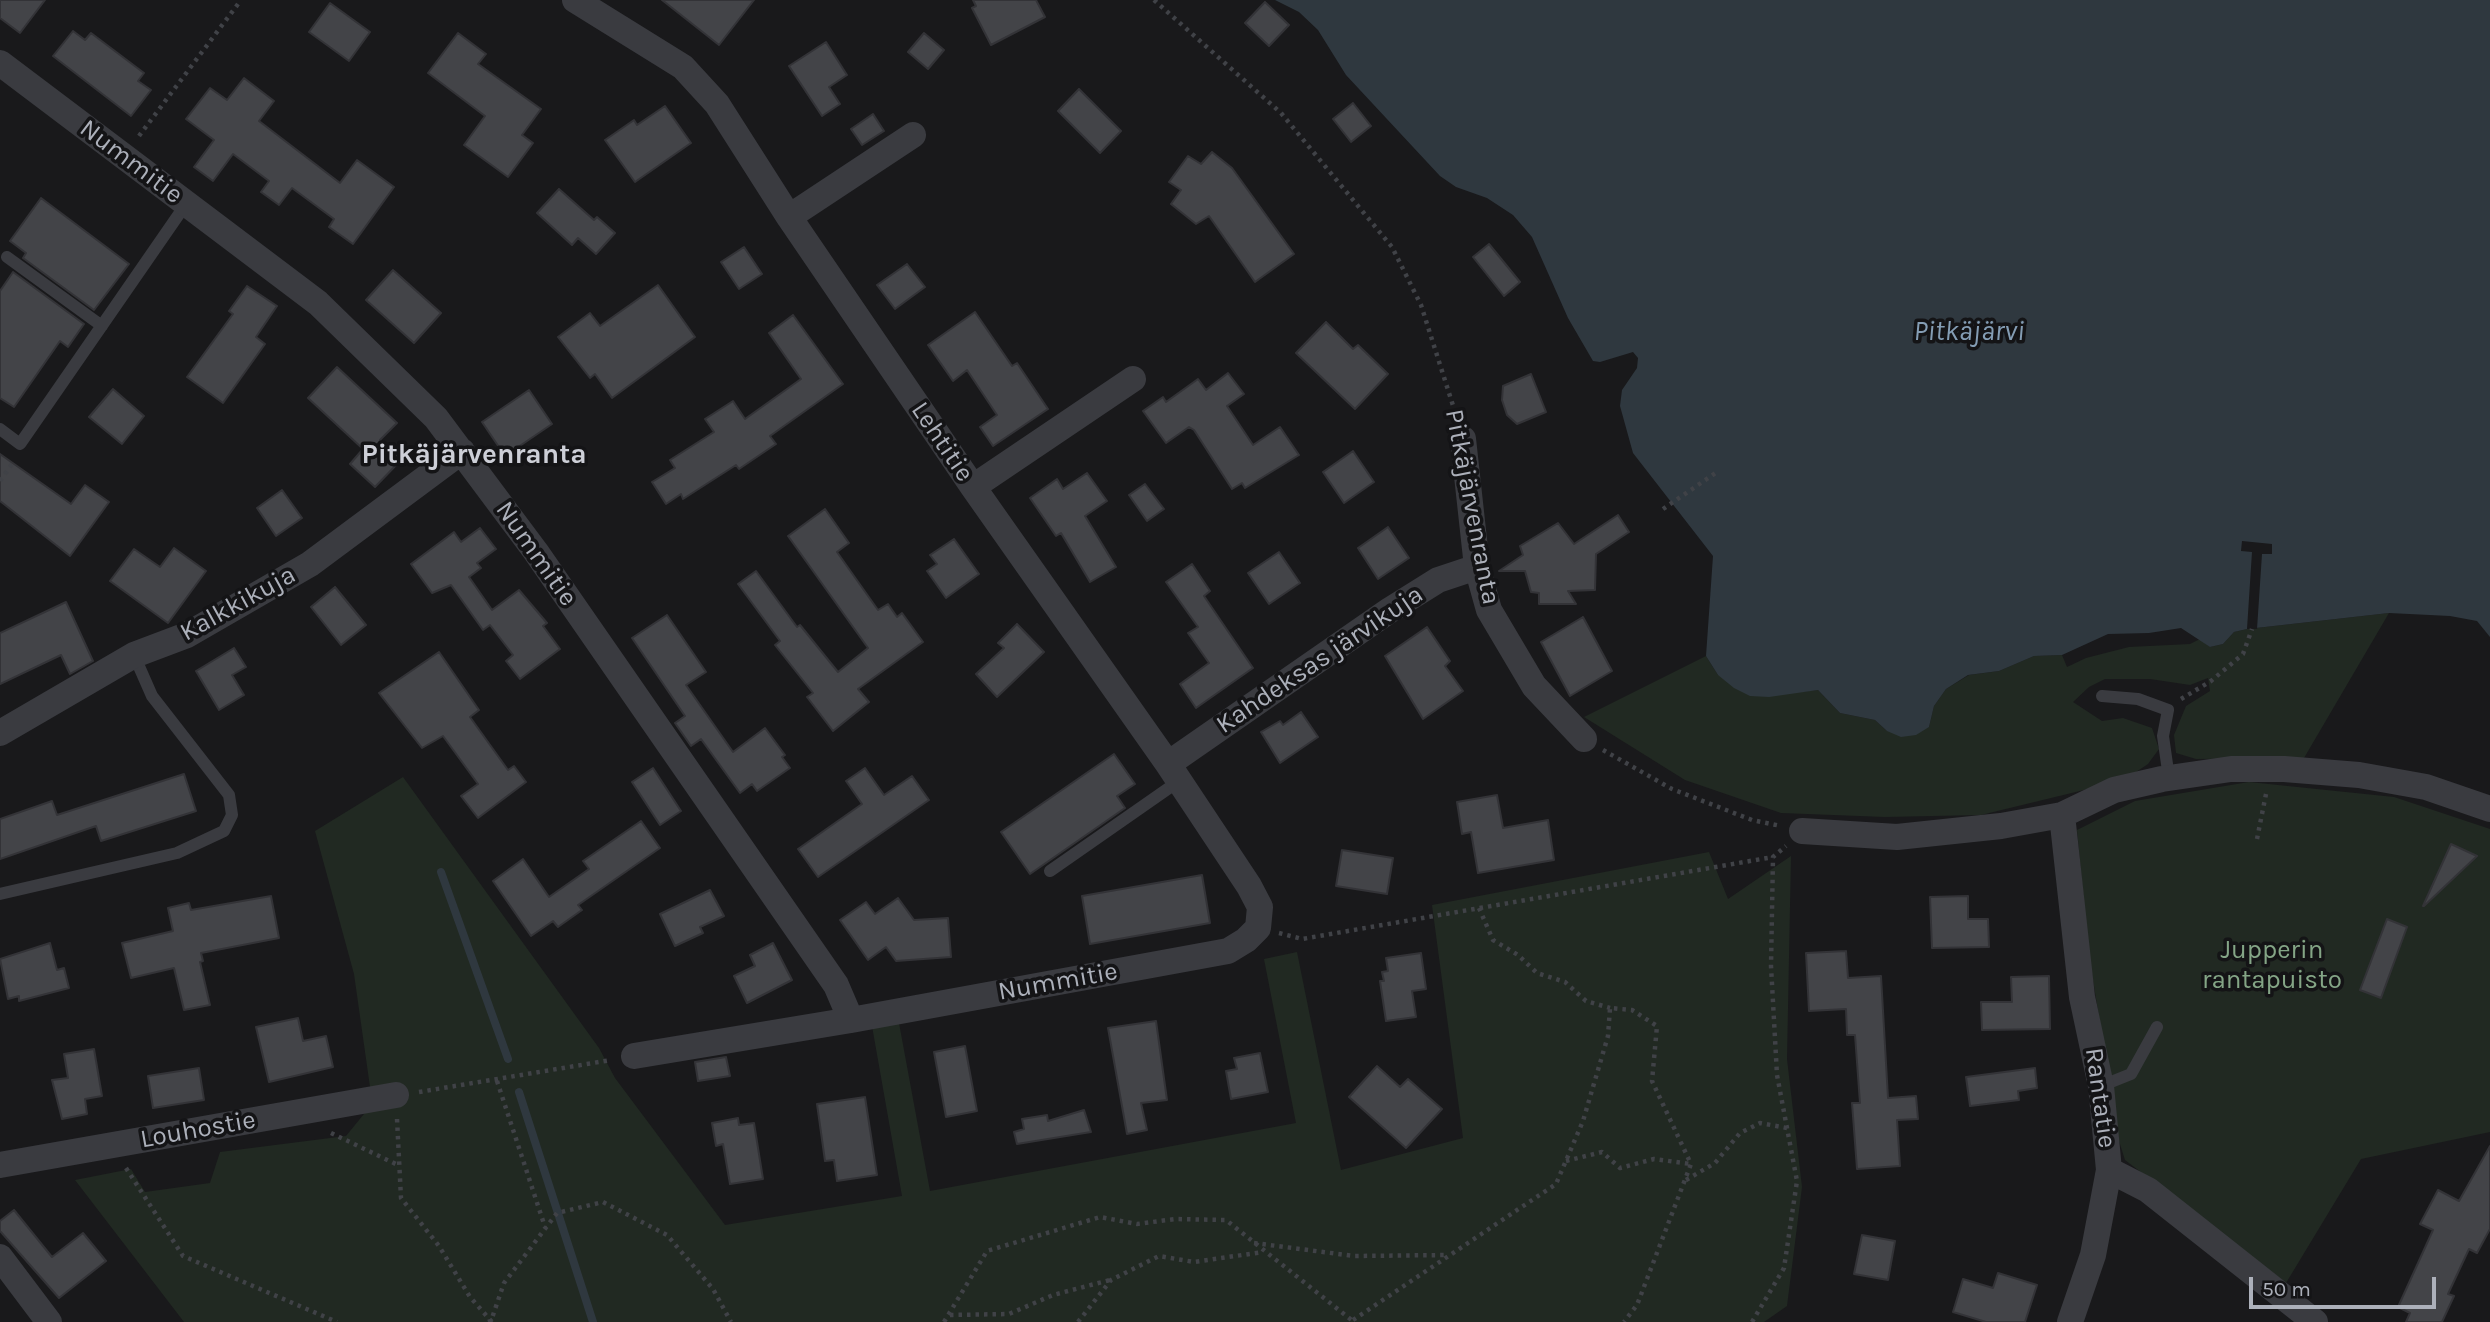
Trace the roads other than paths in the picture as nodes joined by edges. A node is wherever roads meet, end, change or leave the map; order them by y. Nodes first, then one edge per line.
1 (575, 0) edge
2 (0, 63) edge
3 (913, 135) dead end
4 (186, 204) junction
5 (789, 217) junction
6 (6, 257) dead end
7 (102, 326) junction
8 (1133, 379) dead end
9 (0, 429) edge
10 (1463, 439) road end
11 (462, 451) junction
12 (973, 487) junction
13 (1478, 567) junction
14 (134, 655) junction
15 (2102, 696) dead end
16 (0, 733) edge
17 (1584, 739) road end
18 (1174, 773) junction
19 (2169, 778) junction
20 (2490, 809) edge
21 (2062, 815) junction
22 (1802, 831) road end
23 (1050, 872) dead end
24 (0, 894) edge
25 (1258, 928) joint
26 (851, 1020) junction
27 (2157, 1027) dead end
28 (634, 1056) road end
29 (2101, 1086) junction
30 (396, 1095) road end
31 (0, 1165) edge
32 (2109, 1170) junction
33 (0, 1257) edge
34 (49, 1322) edge
35 (2070, 1322) edge
36 (2315, 1322) edge

1 - 5 street, Lehtitie
2 - 4 street, Nummitie
3 - 5 street
4 - 7 lane
4 - 11 street, Nummitie
5 - 12 street, Lehtitie
6 - 7 lane
7 - 9 lane
8 - 12 street
10 - 13 street, Pitkäjärvenranta
11 - 14 street, Kalkkikuja
11 - 26 street, Nummitie
12 - 18 street, Lehtitie
13 - 17 street, Pitkäjärvenranta
13 - 18 street, Kahdeksas järvikuja
14 - 16 street, Kalkkikuja
14 - 24 lane
15 - 19 lane
18 - 23 lane
18 - 25 street, Lehtitie
19 - 20 street
19 - 21 street
21 - 22 street
21 - 29 street, Rantatie
25 - 26 street, Nummitie
26 - 28 street, Nummitie
27 - 29 lane
29 - 32 street, Rantatie
30 - 31 street, Louhostie
32 - 35 street
32 - 36 street, Rantatie
33 - 34 street

